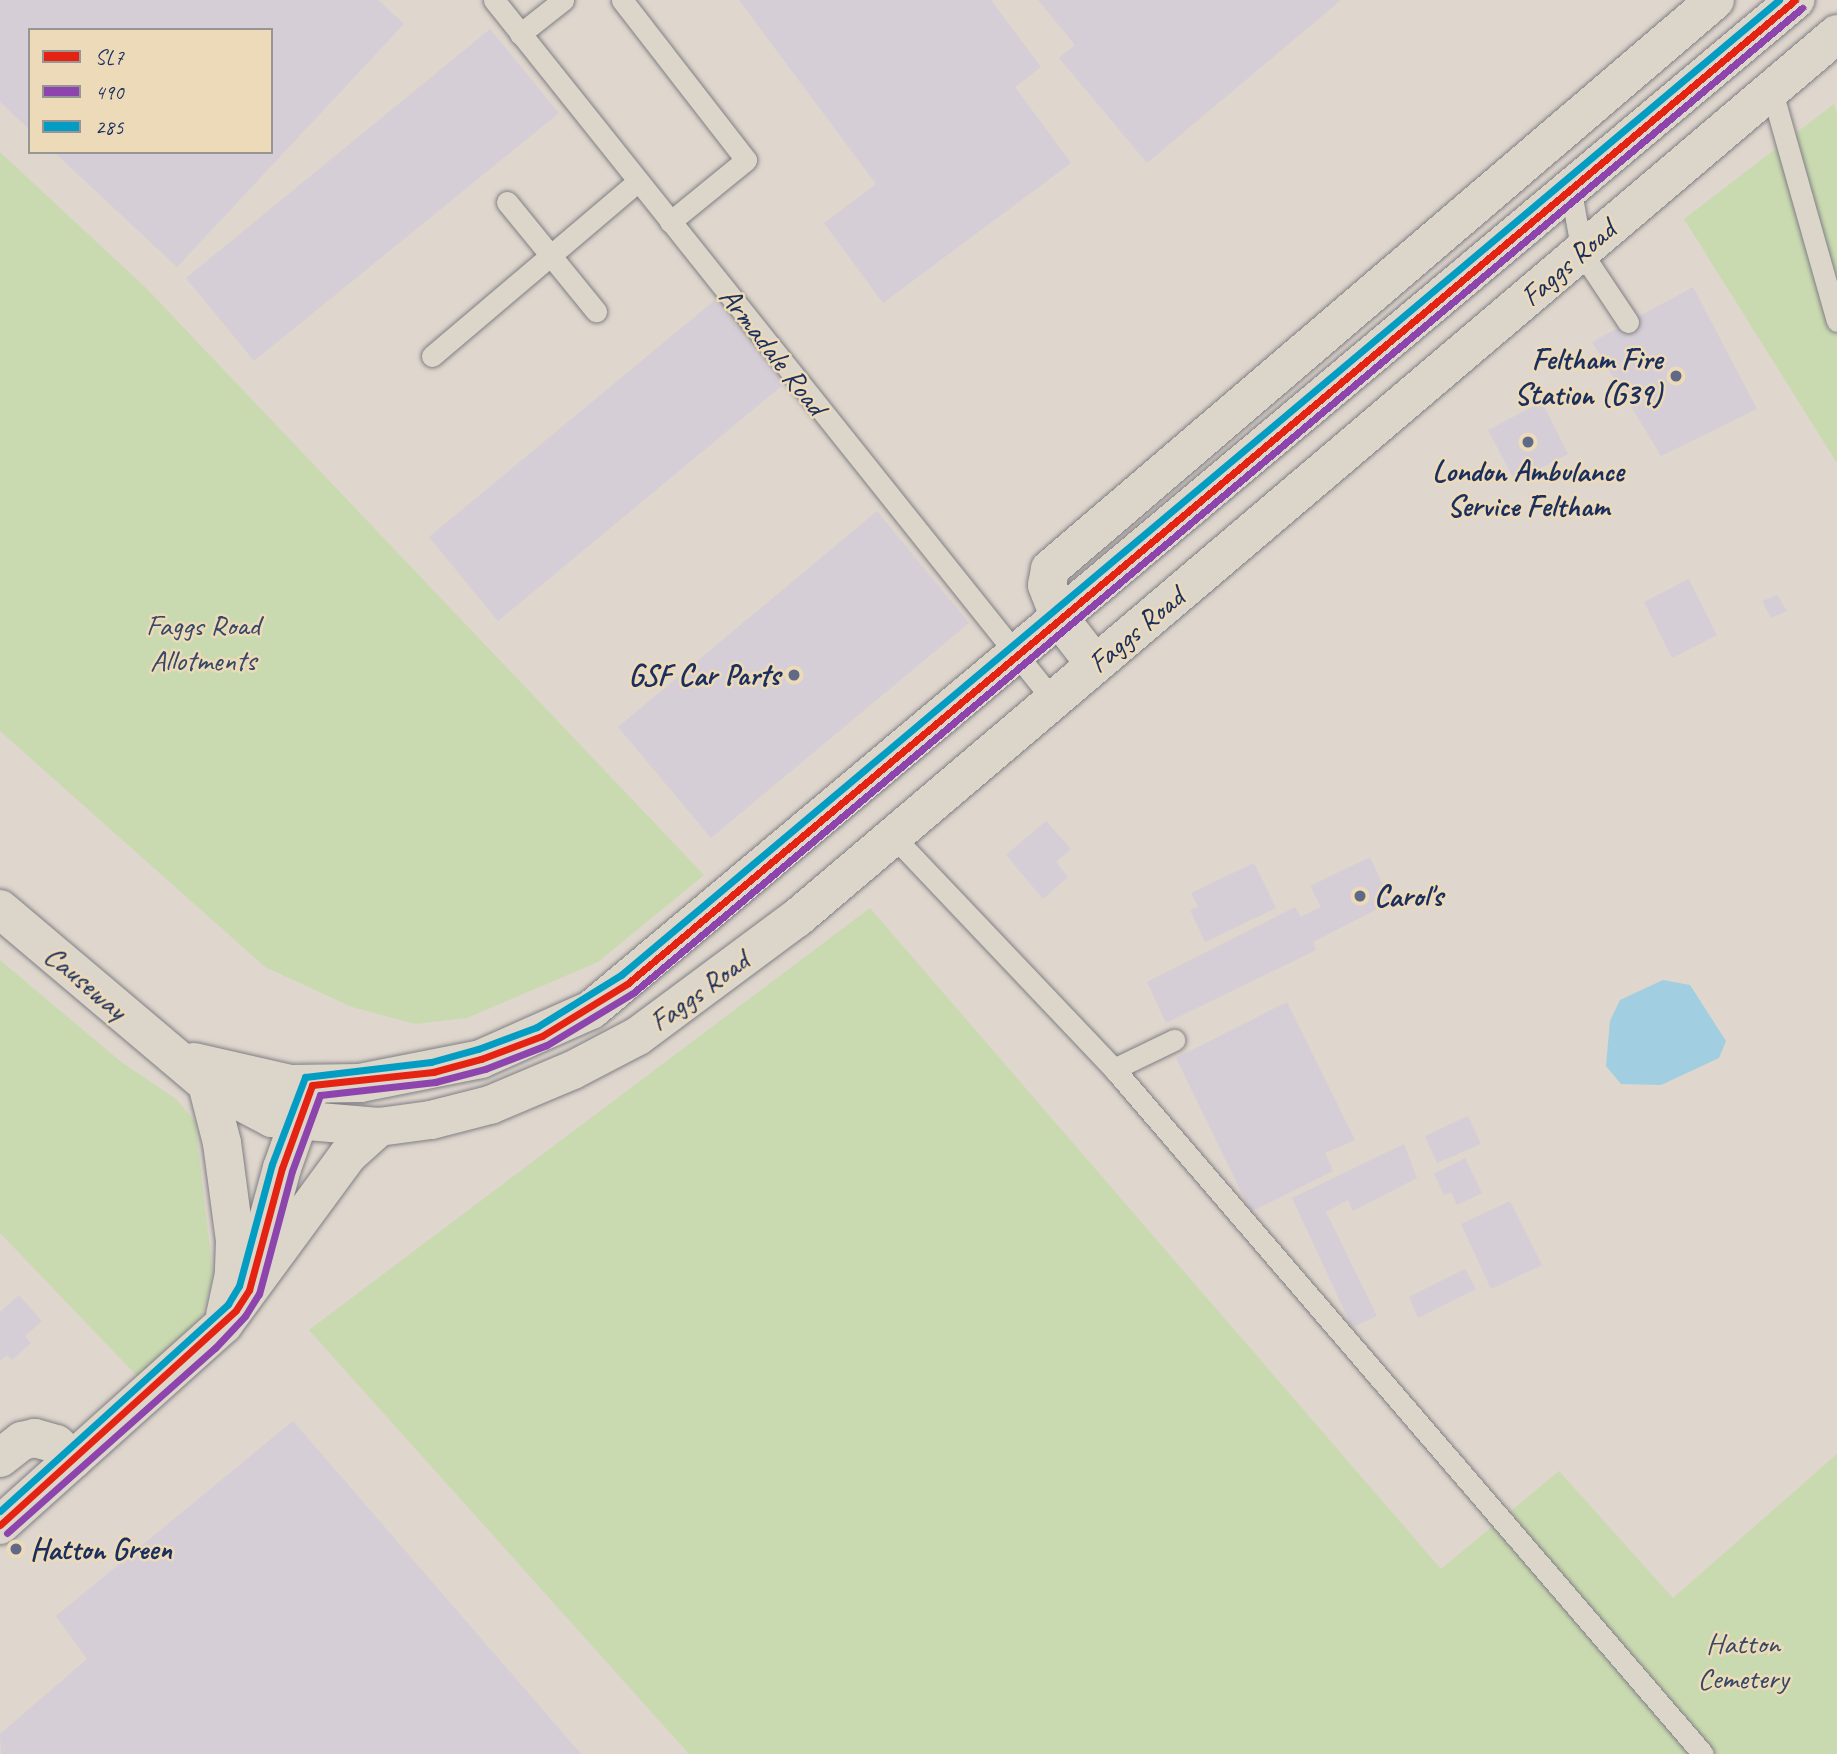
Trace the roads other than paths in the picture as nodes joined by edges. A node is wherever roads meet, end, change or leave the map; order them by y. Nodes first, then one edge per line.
1 (494, 0) edge
2 (563, 0) edge
3 (622, 0) edge
4 (1715, 0) edge
5 (1795, 0) edge
6 (520, 34) junction
7 (1837, 34) edge
8 (1771, 88) junction
9 (638, 181) junction
10 (1570, 186) junction
11 (507, 202) dead end
12 (670, 222) junction
13 (1581, 253) junction
14 (550, 256) junction
15 (596, 311) dead end
16 (1837, 321) edge
17 (1628, 322) dead end
18 (432, 356) dead end
19 (1060, 619) junction
20 (1014, 656) junction
21 (1095, 664) junction
22 (1053, 700) junction
23 (893, 835) junction
24 (0, 909) edge
25 (1174, 1040) dead end
26 (173, 1054) junction
27 (1114, 1069) junction
28 (207, 1084) junction
29 (312, 1085) junction
30 (297, 1122) junction
31 (379, 1127) junction
32 (249, 1290) junction
33 (223, 1325) junction
34 (0, 1458) edge
35 (73, 1460) junction
36 (0, 1525) edge
37 (1703, 1754) edge

1 - 6 lane, Armadale Road
2 - 6 lane
3 - 12 lane
4 - 19 main road
5 - 10 main road, Faggs Road
6 - 9 lane, Armadale Road
7 - 8 main road, Faggs Road
8 - 13 main road, Faggs Road
8 - 16 lane
9 - 12 lane, Armadale Road
9 - 14 lane
10 - 13 lane
10 - 19 main road, Faggs Road
11 - 14 lane
12 - 20 lane, Armadale Road
13 - 17 lane
13 - 21 main road, Faggs Road
14 - 15 lane
14 - 18 lane
19 - 20 main road, Faggs Road
19 - 21 main road
20 - 22 lane, Armadale Road
20 - 29 main road, Faggs Road
21 - 22 main road, Faggs Road
22 - 23 main road, Faggs Road
23 - 27 lane
23 - 31 main road, Faggs Road
24 - 26 main road, Causeway
25 - 27 lane
26 - 28 main road, Causeway
26 - 29 main road, Causeway
27 - 37 lane
28 - 30 main road, Causeway
28 - 33 main road
29 - 30 main road
30 - 31 main road, Causeway
30 - 32 main road
31 - 32 main road
32 - 33 main road
33 - 35 main road
34 - 35 main road
35 - 36 main road

